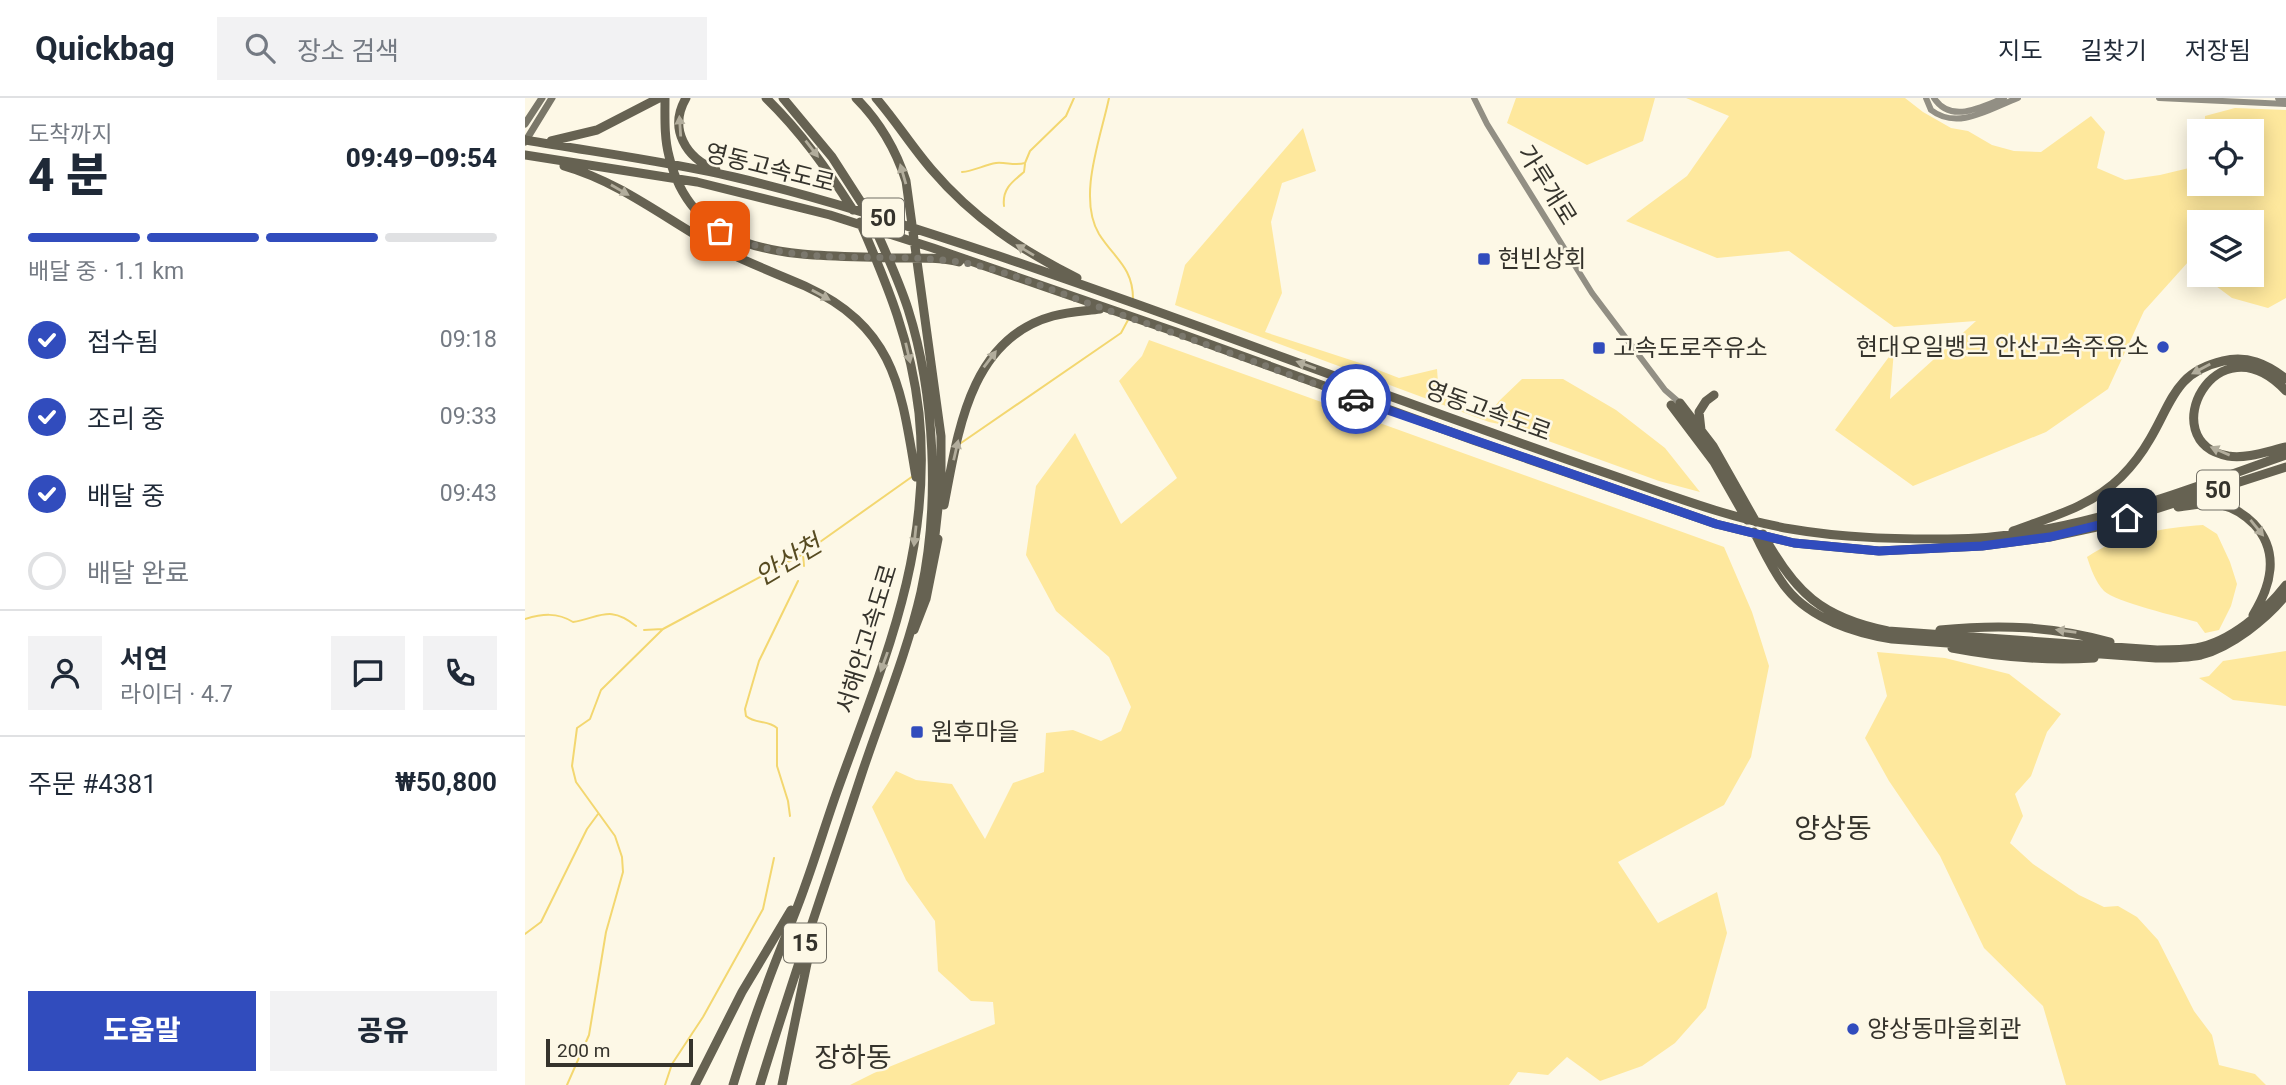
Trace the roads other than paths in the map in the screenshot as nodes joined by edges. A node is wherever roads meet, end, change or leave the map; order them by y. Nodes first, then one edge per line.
1 (542, 98) edge
2 (552, 98) edge
3 (665, 98) edge
4 (686, 98) edge
5 (766, 98) edge
6 (783, 98) edge
7 (856, 98) edge
8 (876, 98) edge
9 (1474, 98) edge
10 (1926, 98) edge
11 (1934, 98) edge
12 (2004, 98) edge
13 (2018, 98) edge
14 (2159, 98) edge
15 (2278, 98) edge
16 (2286, 98) edge
17 (654, 100) edge
18 (2286, 104) edge
19 (525, 124) edge
20 (525, 141) edge
21 (537, 142) junction
22 (529, 156) edge
23 (731, 176) junction
24 (988, 268) junction
25 (1107, 293) junction
26 (1105, 309) junction
27 (2286, 379) edge
28 (2286, 391) edge
29 (1714, 395) dead end
30 (1675, 404) junction
31 (1702, 431) junction
32 (2286, 447) edge
33 (916, 451) junction
34 (2286, 455) edge
35 (2286, 467) edge
36 (945, 480) junction
37 (2148, 511) junction
38 (1996, 537) junction
39 (2286, 585) edge
40 (2286, 594) edge
41 (923, 596) junction
42 (2286, 603) edge
43 (2248, 622) junction
44 (2246, 632) junction
45 (1912, 636) junction
46 (2198, 651) junction
47 (2131, 652) junction
48 (805, 887) junction
49 (820, 897) junction
50 (695, 1085) edge
51 (733, 1085) edge
52 (760, 1085) edge
53 (782, 1085) edge

1 - 19 main road
2 - 20 main road
3 - 24 highway
23 -> 4 highway
5 -> 33 highway, 서해안고속도로 / 15
6 - 41 highway, 서해안고속도로
36 -> 7 highway
25 -> 8 highway
9 - 30 main road, 가루개로
10 - 13 main road
11 - 12 main road
14 - 18 main road
15 - 16 main road
17 - 21 highway
20 - 21 highway, 영동고속도로 / 50
21 - 23 highway, 영동고속도로 / 50
22 - 24 highway, 영동고속도로 / 50
22 -> 33 highway
23 - 25 highway, 영동고속도로 / 50
24 - 26 highway, 영동고속도로 / 50
38 -> 25 highway, 영동고속도로 / 50
36 -> 26 highway
26 - 37 highway, 영동고속도로 / 50
27 -> 38 highway
32 -> 28 highway
29 - 31 highway
30 - 31 highway
30 - 45 highway
31 - 45 highway
33 -> 48 highway, 서해안고속도로 / 15
34 - 38 highway, 영동고속도로 / 50
35 - 37 highway, 영동고속도로 / 50
36 - 41 highway
37 -> 43 highway
39 - 43 highway
40 - 44 highway
41 - 49 highway, 서해안고속도로 / 15
42 - 44 highway
43 - 46 highway
44 - 46 highway
45 - 47 highway
45 - 47 highway
46 - 47 highway
48 - 50 highway, 15
48 - 51 highway, 서해안고속도로 / 15
49 - 52 highway, 서해안고속도로 / 15
49 - 53 highway, 15

